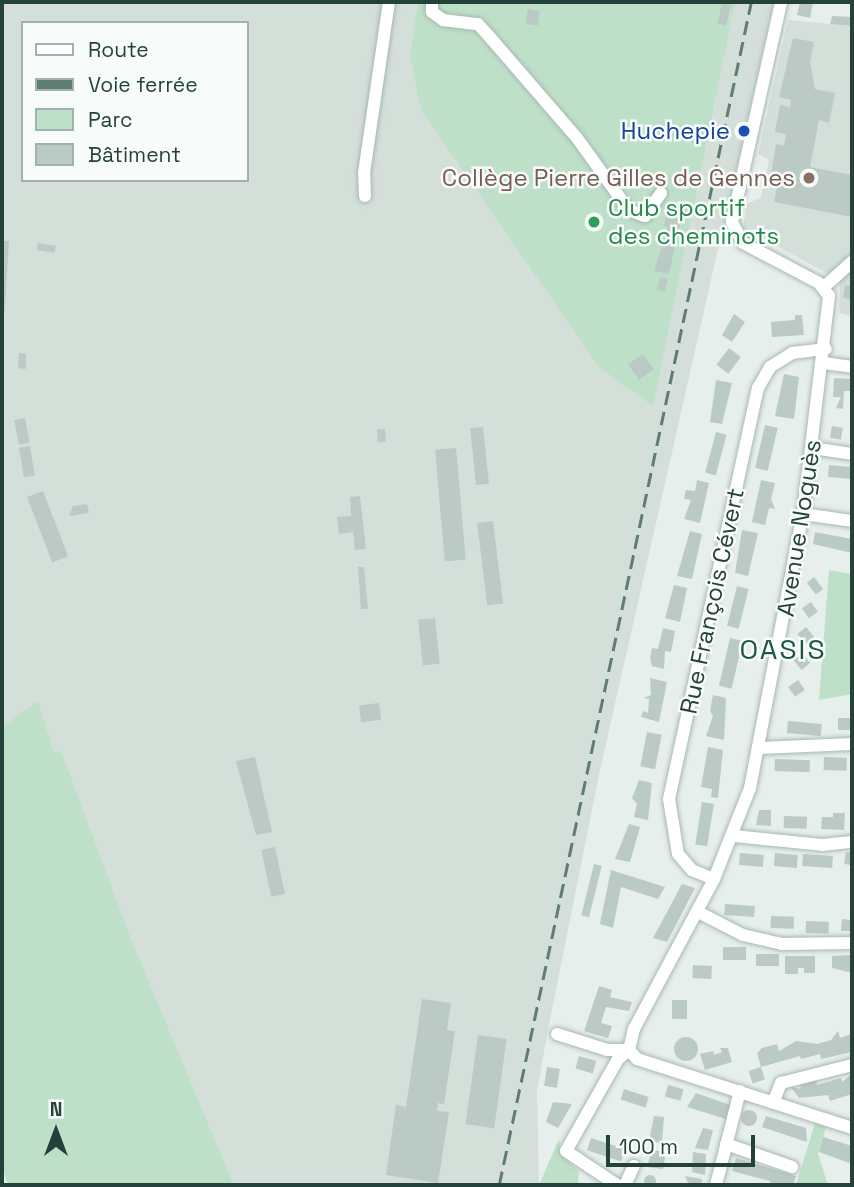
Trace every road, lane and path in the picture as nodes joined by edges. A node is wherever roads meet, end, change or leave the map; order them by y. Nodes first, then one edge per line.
1 (389, 2) edge
2 (432, 2) edge
3 (781, 2) edge
4 (662, 193) dead end
5 (365, 196) dead end
6 (852, 261) edge
7 (824, 288) junction
8 (826, 349) junction
9 (824, 363) junction
10 (852, 368) edge
11 (812, 448) junction
12 (852, 454) edge
13 (803, 514) junction
14 (852, 521) edge
15 (852, 744) edge
16 (760, 748) junction
17 (734, 836) junction
18 (852, 842) edge
19 (714, 879) junction
20 (698, 912) junction
21 (852, 943) edge
22 (557, 1034) dead end
23 (629, 1050) junction
24 (852, 1065) edge
25 (740, 1091) junction
26 (773, 1103) junction
27 (852, 1128) edge
28 (726, 1143) junction
29 (634, 1166) dead end
30 (792, 1167) dead end
31 (617, 1185) edge
32 (625, 1185) edge
33 (716, 1185) edge

1 - 5 street
2 - 4 street
3 - 7 street
6 - 7 street
7 - 8 street, Avenue Noguès
8 - 9 street, Avenue Noguès
8 - 19 street, Rue François Cévert
9 - 10 street
9 - 11 street, Avenue Noguès
11 - 12 street
11 - 13 street, Avenue Noguès
13 - 14 street
13 - 16 street, Avenue Noguès
15 - 16 street
16 - 17 street, Avenue Noguès
17 - 18 street
17 - 19 street, Avenue Noguès
19 - 20 street, Avenue Noguès
20 - 21 street
20 - 23 street, Avenue Noguès
22 - 23 street
23 - 25 street
23 - 31 street, Avenue Noguès
24 - 26 street
25 - 26 street
25 - 28 street
26 - 27 street
28 - 30 street
28 - 33 street
29 - 32 street

